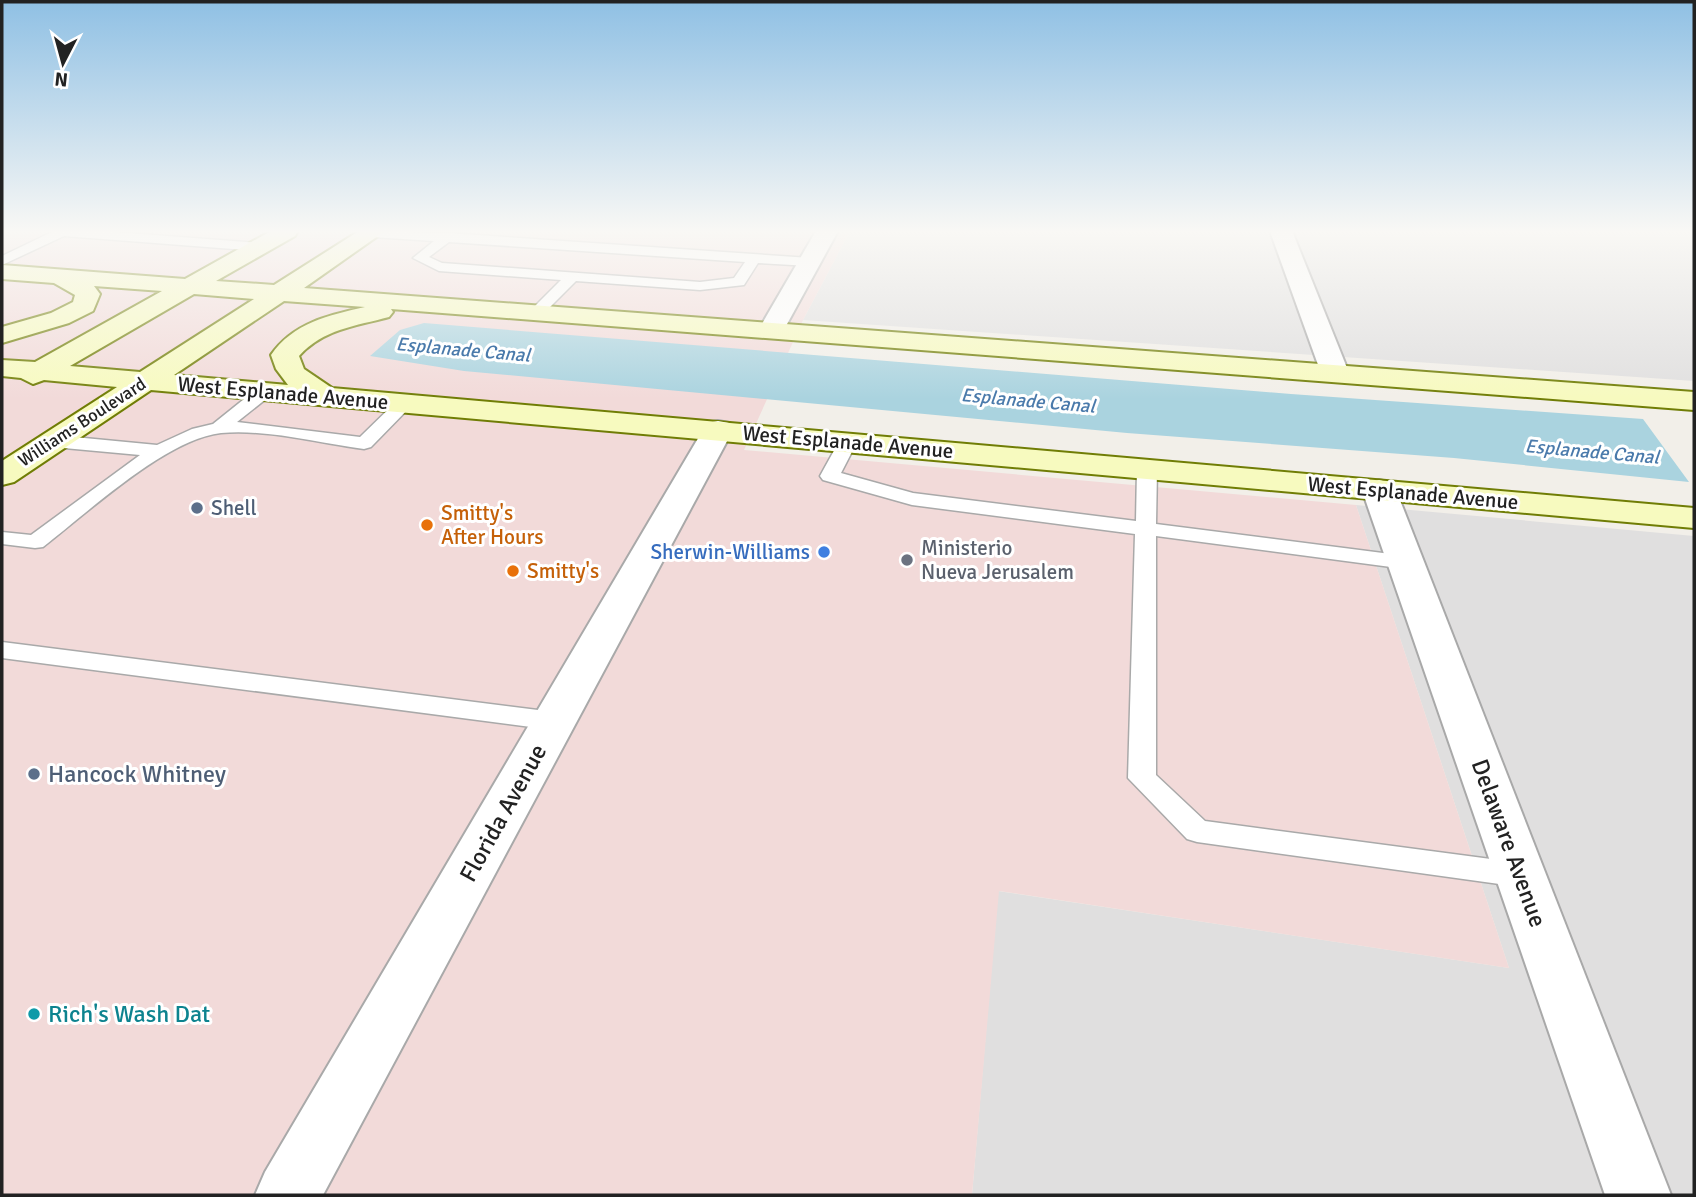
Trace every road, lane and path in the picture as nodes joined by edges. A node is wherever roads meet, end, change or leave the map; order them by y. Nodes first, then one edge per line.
1 (80, 287) edge
2 (188, 287) edge
3 (201, 287) edge
4 (289, 287) edge
5 (562, 287) edge
6 (796, 287) edge
7 (1302, 287) edge
8 (280, 293) junction
9 (444, 305) junction
10 (537, 312) junction
11 (772, 329) junction
12 (2, 335) edge
13 (2, 368) edge
14 (38, 372) junction
15 (1335, 373) junction
16 (144, 381) junction
17 (265, 391) junction
18 (2, 393) edge
19 (324, 396) junction
20 (1694, 401) edge
21 (405, 403) junction
22 (219, 428) junction
23 (718, 430) junction
24 (53, 441) junction
25 (848, 442) junction
26 (158, 451) junction
27 (1147, 469) junction
28 (2, 475) edge
29 (1379, 490) junction
30 (1694, 518) edge
31 (1146, 529) junction
32 (2, 538) edge
33 (1406, 562) junction
34 (2, 650) edge
35 (554, 721) junction
36 (1521, 875) junction
37 (288, 1195) edge
38 (1638, 1195) edge

1 - 12 main road
2 - 14 main road
3 - 8 main road
4 - 8 main road, Williams Boulevard
5 - 10 lane
6 - 11 street
7 - 15 street
8 - 9 main road
8 - 16 main road, Williams Boulevard
9 - 10 main road
9 - 19 main road
10 - 11 main road
11 - 15 main road
13 - 14 main road, West Esplanade Avenue
14 - 16 main road, West Esplanade Avenue
14 - 18 main road
15 - 20 main road
16 - 17 main road, West Esplanade Avenue
16 - 24 main road, Williams Boulevard
17 - 19 main road, West Esplanade Avenue
17 - 22 lane
19 - 21 main road, West Esplanade Avenue
21 - 22 lane
21 - 23 main road, West Esplanade Avenue
22 - 26 lane
23 - 25 main road, West Esplanade Avenue
23 - 35 street, Florida Avenue
24 - 26 lane
24 - 28 main road, Williams Boulevard
25 - 27 main road, West Esplanade Avenue
25 - 31 lane
26 - 32 lane
27 - 29 main road, West Esplanade Avenue
27 - 31 lane
29 - 30 main road, West Esplanade Avenue
29 - 33 street, Delaware Avenue
31 - 33 lane
31 - 36 lane
33 - 36 street, Delaware Avenue
34 - 35 lane
35 - 37 street, Florida Avenue
36 - 38 street, Delaware Avenue

